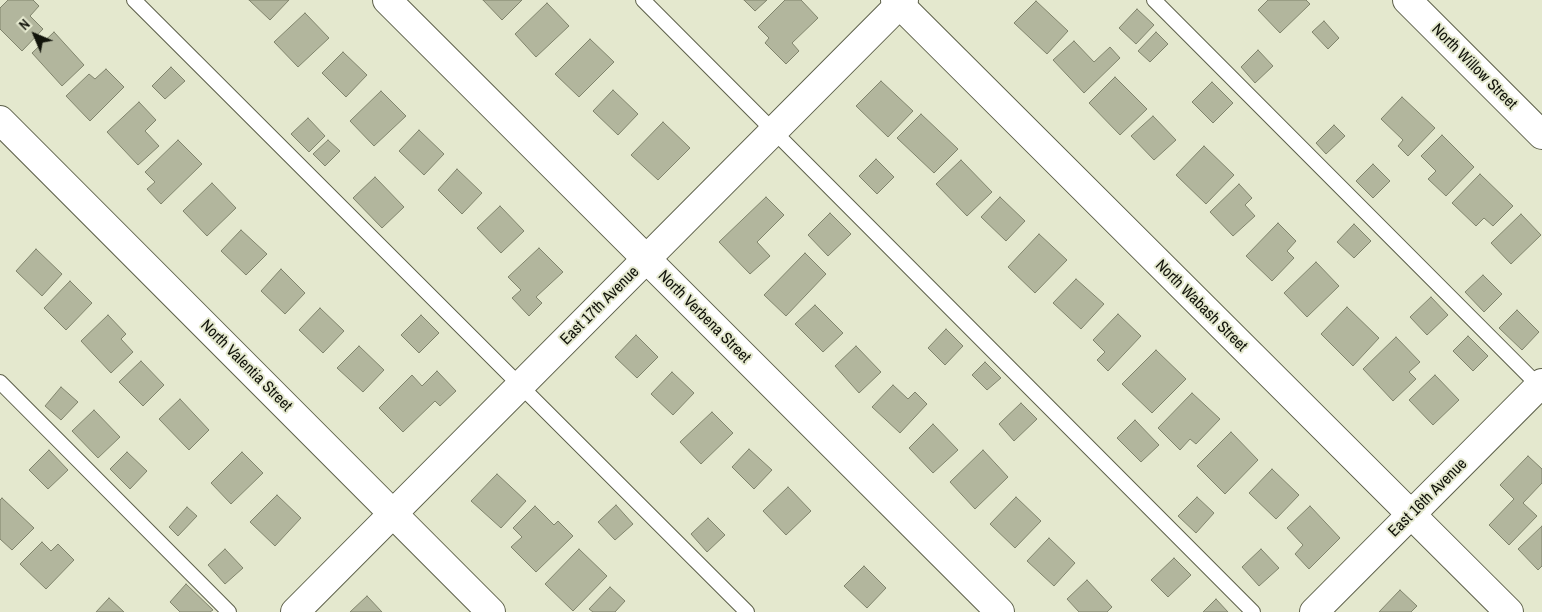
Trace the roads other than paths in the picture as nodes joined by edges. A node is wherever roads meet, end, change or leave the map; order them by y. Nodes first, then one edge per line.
1 (134, 0) edge
2 (387, 0) edge
3 (643, 0) edge
4 (1154, 0) edge
5 (1407, 0) edge
6 (900, 2) edge
7 (0, 120) edge
8 (773, 132) junction
9 (1542, 135) edge
10 (646, 260) junction
11 (0, 382) edge
12 (520, 386) junction
13 (1541, 386) edge
14 (394, 514) junction
15 (1411, 515) junction
16 (230, 612) edge
17 (295, 612) edge
18 (491, 612) edge
19 (747, 612) edge
20 (1000, 612) edge
21 (1253, 612) edge
22 (1314, 612) edge
23 (1508, 612) edge

1 - 12 lane
2 - 10 street, North Verbena Street
3 - 8 lane
4 - 13 lane
5 - 9 street, North Willow Street
6 - 8 street, East 17th Avenue
6 - 15 street, North Wabash Street
7 - 14 street, North Valentia Street
8 - 10 street, East 17th Avenue
8 - 21 lane
10 - 12 street, East 17th Avenue
10 - 20 street, North Verbena Street
11 - 16 lane
12 - 14 street, East 17th Avenue
12 - 19 lane
13 - 15 street, East 16th Avenue
14 - 17 street, East 17th Avenue
14 - 18 street, North Valentia Street
15 - 22 street, East 16th Avenue
15 - 23 street, North Wabash Street

